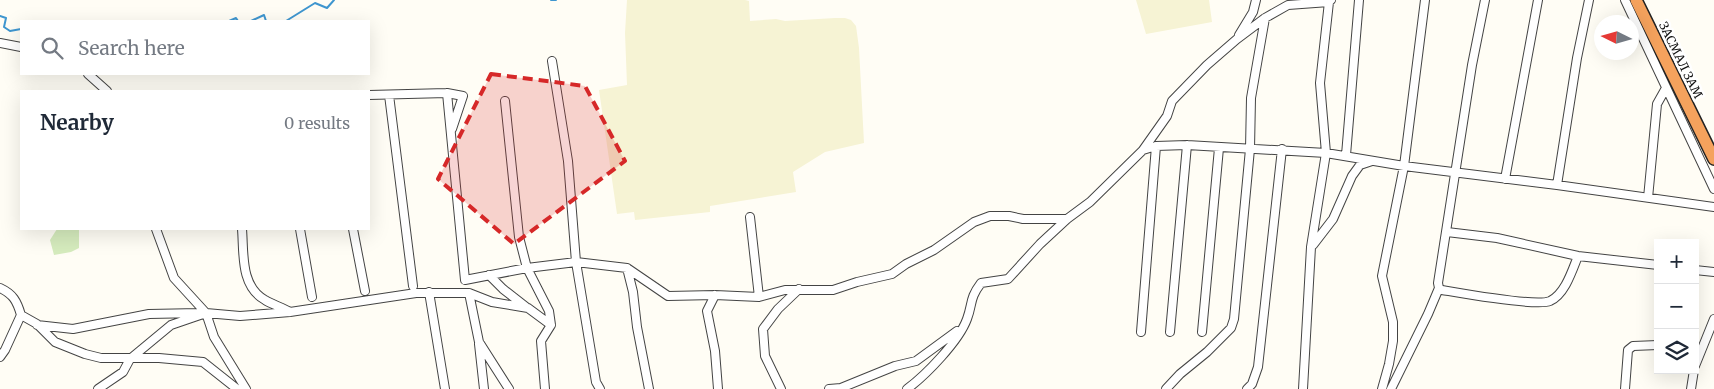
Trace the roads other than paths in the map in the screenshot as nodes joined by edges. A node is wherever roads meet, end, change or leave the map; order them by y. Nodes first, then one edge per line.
1 (1256, 0) edge
2 (1359, 0) edge
3 (1426, 0) edge
4 (1485, 0) edge
5 (1538, 0) edge
6 (1589, 0) edge
7 (1625, 0) edge
8 (1636, 0) edge
9 (1330, 1) edge
10 (1265, 18) junction
11 (1237, 39) junction
12 (0, 43) edge
13 (20, 47) edge
14 (552, 61) dead end
15 (89, 75) edge
16 (1666, 88) junction
17 (106, 90) edge
18 (447, 93) junction
19 (370, 95) edge
20 (390, 95) junction
21 (505, 101) dead end
22 (451, 133) junction
23 (1187, 145) junction
24 (1156, 146) junction
25 (1219, 148) junction
26 (1250, 148) junction
27 (1282, 149) junction
28 (1143, 150) junction
29 (1326, 152) junction
30 (1346, 155) junction
31 (1374, 160) junction
32 (1714, 160) edge
33 (1404, 166) junction
34 (1456, 173) junction
35 (1505, 179) junction
36 (1557, 185) junction
37 (1714, 190) edge
38 (1648, 198) junction
39 (1714, 207) edge
40 (750, 217) dead end
41 (1067, 219) junction
42 (156, 230) edge
43 (242, 230) edge
44 (300, 230) edge
45 (353, 230) edge
46 (1447, 232) junction
47 (1311, 247) junction
48 (1578, 256) junction
49 (576, 262) junction
50 (1654, 265) edge
51 (528, 268) junction
52 (626, 268) junction
53 (1699, 270) edge
54 (1714, 272) edge
55 (489, 275) junction
56 (412, 286) dead end
57 (0, 288) edge
58 (1439, 288) junction
59 (800, 289) junction
60 (365, 291) dead end
61 (429, 292) junction
62 (469, 293) junction
63 (715, 295) junction
64 (312, 297) dead end
65 (759, 297) junction
66 (528, 308) junction
67 (290, 312) junction
68 (206, 313) junction
69 (20, 315) junction
70 (968, 317) junction
71 (1714, 319) edge
72 (37, 324) junction
73 (551, 325) junction
74 (1140, 332) dead end
75 (1170, 332) dead end
76 (1202, 332) dead end
77 (479, 342) junction
78 (1699, 344) edge
79 (1654, 345) edge
80 (0, 357) edge
81 (130, 359) junction
82 (1693, 374) edge
83 (98, 389) edge
84 (237, 389) edge
85 (246, 389) edge
86 (445, 389) edge
87 (484, 389) edge
88 (509, 389) edge
89 (545, 389) edge
90 (600, 389) edge
91 (649, 389) edge
92 (718, 389) edge
93 (781, 389) edge
94 (829, 389) edge
95 (908, 389) edge
96 (1166, 389) edge
97 (1247, 389) edge
98 (1304, 389) edge
99 (1382, 389) edge
100 (1391, 389) edge
101 (1625, 389) edge
102 (1691, 389) edge

1 - 11 street
2 - 30 street
3 - 33 street
4 - 34 street
5 - 35 street
6 - 36 street
7 - 16 street
8 - 32 highway, ЗАСМАЛ ЗАМ
9 - 10 street
9 - 29 street
10 - 11 street
10 - 26 street
11 - 28 street
12 - 13 street
14 - 49 street
15 - 17 street
16 - 37 street
16 - 38 street
18 - 20 street
18 - 22 street
18 - 22 street
19 - 20 street
20 - 56 street
21 - 51 street
22 - 55 street
23 - 24 street
23 - 25 street
23 - 75 street
24 - 28 street
24 - 74 street
25 - 26 street
25 - 76 street
26 - 27 street
26 - 96 street
27 - 29 street
27 - 97 street
28 - 41 street
29 - 30 street
29 - 47 street
30 - 31 street
31 - 33 street
31 - 47 street
33 - 34 street
33 - 99 street
34 - 35 street
34 - 46 street
35 - 36 street
36 - 38 street
38 - 39 street
40 - 65 street
41 - 59 street
41 - 70 street
42 - 68 street
43 - 67 street
44 - 64 street
45 - 60 street
46 - 48 street
46 - 58 street
47 - 98 street
48 - 50 street
48 - 58 street
49 - 51 street
49 - 52 street
49 - 90 street
51 - 55 street
51 - 73 street
52 - 63 street
52 - 91 street
53 - 54 street
55 - 66 street
57 - 69 street
58 - 100 street
59 - 65 street
59 - 93 street
61 - 62 street
61 - 67 street
61 - 86 street
62 - 66 street
62 - 77 street
63 - 65 street
63 - 92 street
66 - 73 street
67 - 68 street
68 - 72 street
68 - 81 street
68 - 85 street
69 - 72 street
69 - 80 street
70 - 94 street
70 - 95 street
71 - 78 street
72 - 81 street
73 - 89 street
77 - 87 street
77 - 88 street
79 - 101 street
81 - 83 street
81 - 84 street
82 - 102 street

